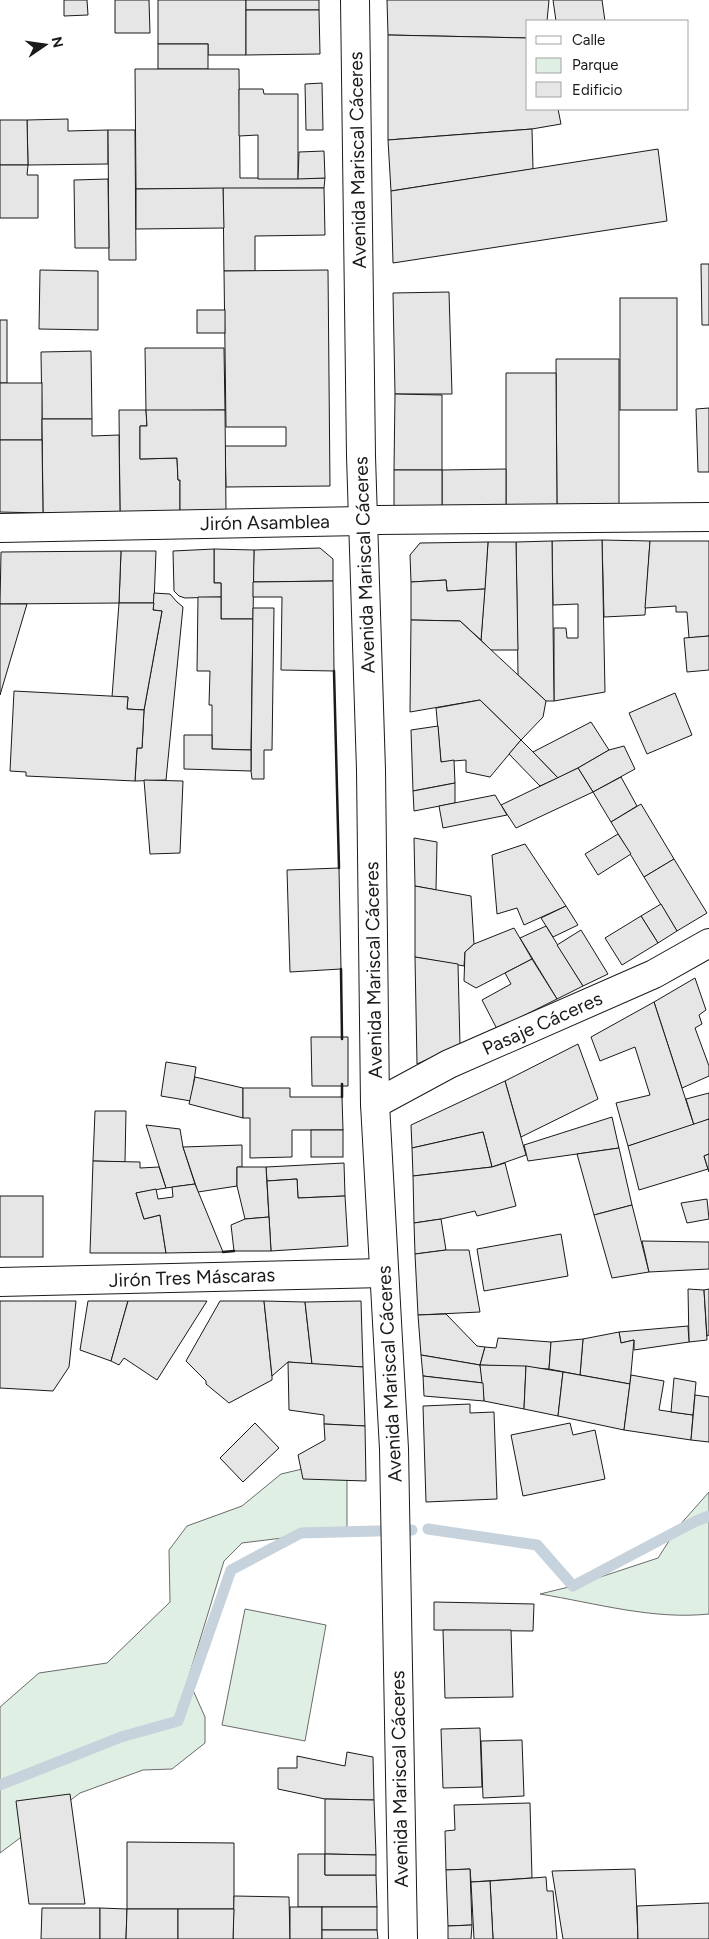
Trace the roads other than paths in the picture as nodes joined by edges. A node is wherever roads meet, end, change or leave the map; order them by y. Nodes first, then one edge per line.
1 (355, 0) edge
2 (709, 517) edge
3 (363, 521) junction
4 (0, 528) edge
5 (709, 942) edge
6 (375, 1104) junction
7 (384, 1273) junction
8 (0, 1282) edge
9 (402, 1939) edge

1 - 3 street, Avenida Mariscal Cáceres
2 - 3 street, Jirón Asamblea
3 - 4 street, Jirón Asamblea
3 - 6 street, Avenida Mariscal Cáceres
5 - 6 street, Pasaje Cáceres
6 - 7 street, Avenida Mariscal Cáceres
7 - 8 street, Jirón Tres Máscaras
7 - 9 street, Avenida Mariscal Cáceres

